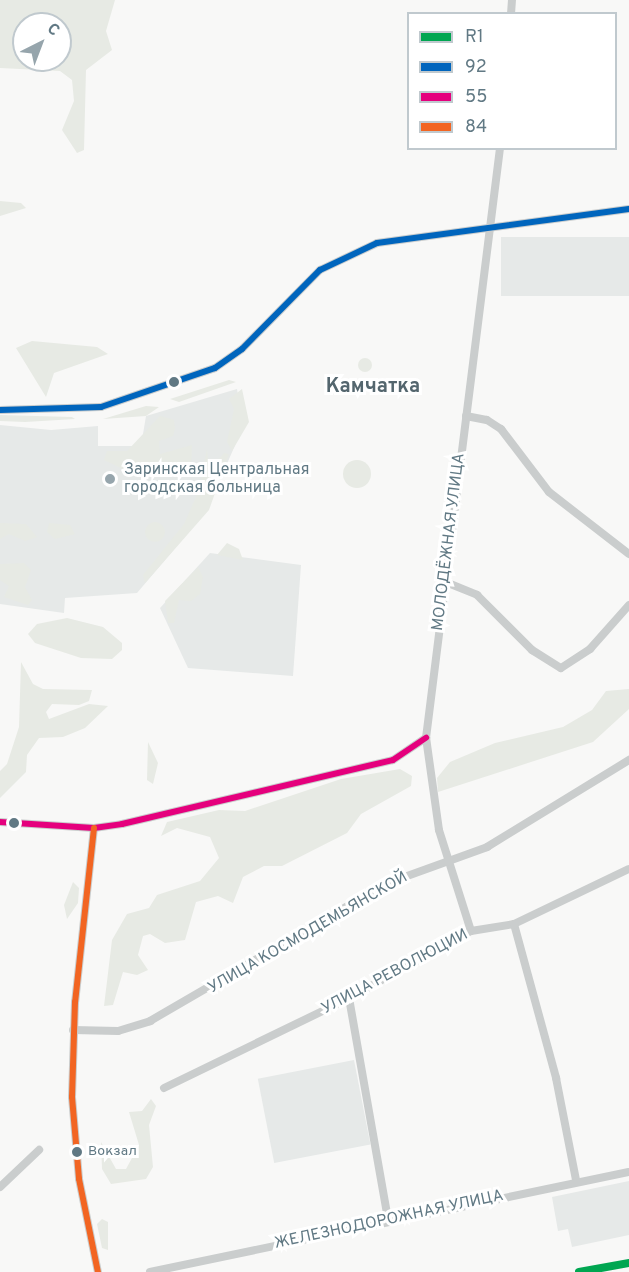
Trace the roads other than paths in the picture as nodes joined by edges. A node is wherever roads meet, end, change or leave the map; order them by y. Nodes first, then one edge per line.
1 (500, 150) edge
2 (629, 209) edge
3 (494, 230) junction
4 (0, 410) edge
5 (466, 417) junction
6 (629, 554) edge
7 (443, 581) junction
8 (629, 605) edge
9 (426, 738) junction
10 (629, 760) edge
11 (0, 822) edge
12 (94, 828) junction
13 (447, 864) junction
14 (629, 869) edge
15 (514, 924) junction
16 (471, 932) junction
17 (349, 998) junction
18 (73, 1030) junction
19 (164, 1088) dead end
20 (39, 1150) dead end
21 (629, 1172) edge
22 (576, 1180) junction
23 (0, 1187) edge
24 (388, 1220) junction
25 (98, 1272) edge
26 (150, 1272) edge

1 - 3 street, МОЛОДЁЖНАЯ УЛИЦА
2 - 3 street
3 - 4 street
3 - 5 street, МОЛОДЁЖНАЯ УЛИЦА
5 - 6 street
5 - 7 street, МОЛОДЁЖНАЯ УЛИЦА
7 - 8 street
7 - 9 street, МОЛОДЁЖНАЯ УЛИЦА
9 - 12 street
9 - 13 street, МОЛОДЁЖНАЯ УЛИЦА
10 - 13 street, УЛИЦА КОСМОДЕМЬЯНСКОЙ
11 - 12 street
12 - 18 street
13 - 16 street, МОЛОДЁЖНАЯ УЛИЦА
13 - 18 street, УЛИЦА КОСМОДЕМЬЯНСКОЙ
14 - 15 street, УЛИЦА РЕВОЛЮЦИИ
15 - 16 street, УЛИЦА РЕВОЛЮЦИИ
15 - 22 street
16 - 17 street, УЛИЦА РЕВОЛЮЦИИ
17 - 19 street, УЛИЦА РЕВОЛЮЦИИ
17 - 24 street
18 - 25 street
20 - 23 street
21 - 22 street, ЖЕЛЕЗНОДОРОЖНАЯ УЛИЦА
22 - 24 street, ЖЕЛЕЗНОДОРОЖНАЯ УЛИЦА
24 - 26 street, ЖЕЛЕЗНОДОРОЖНАЯ УЛИЦА

